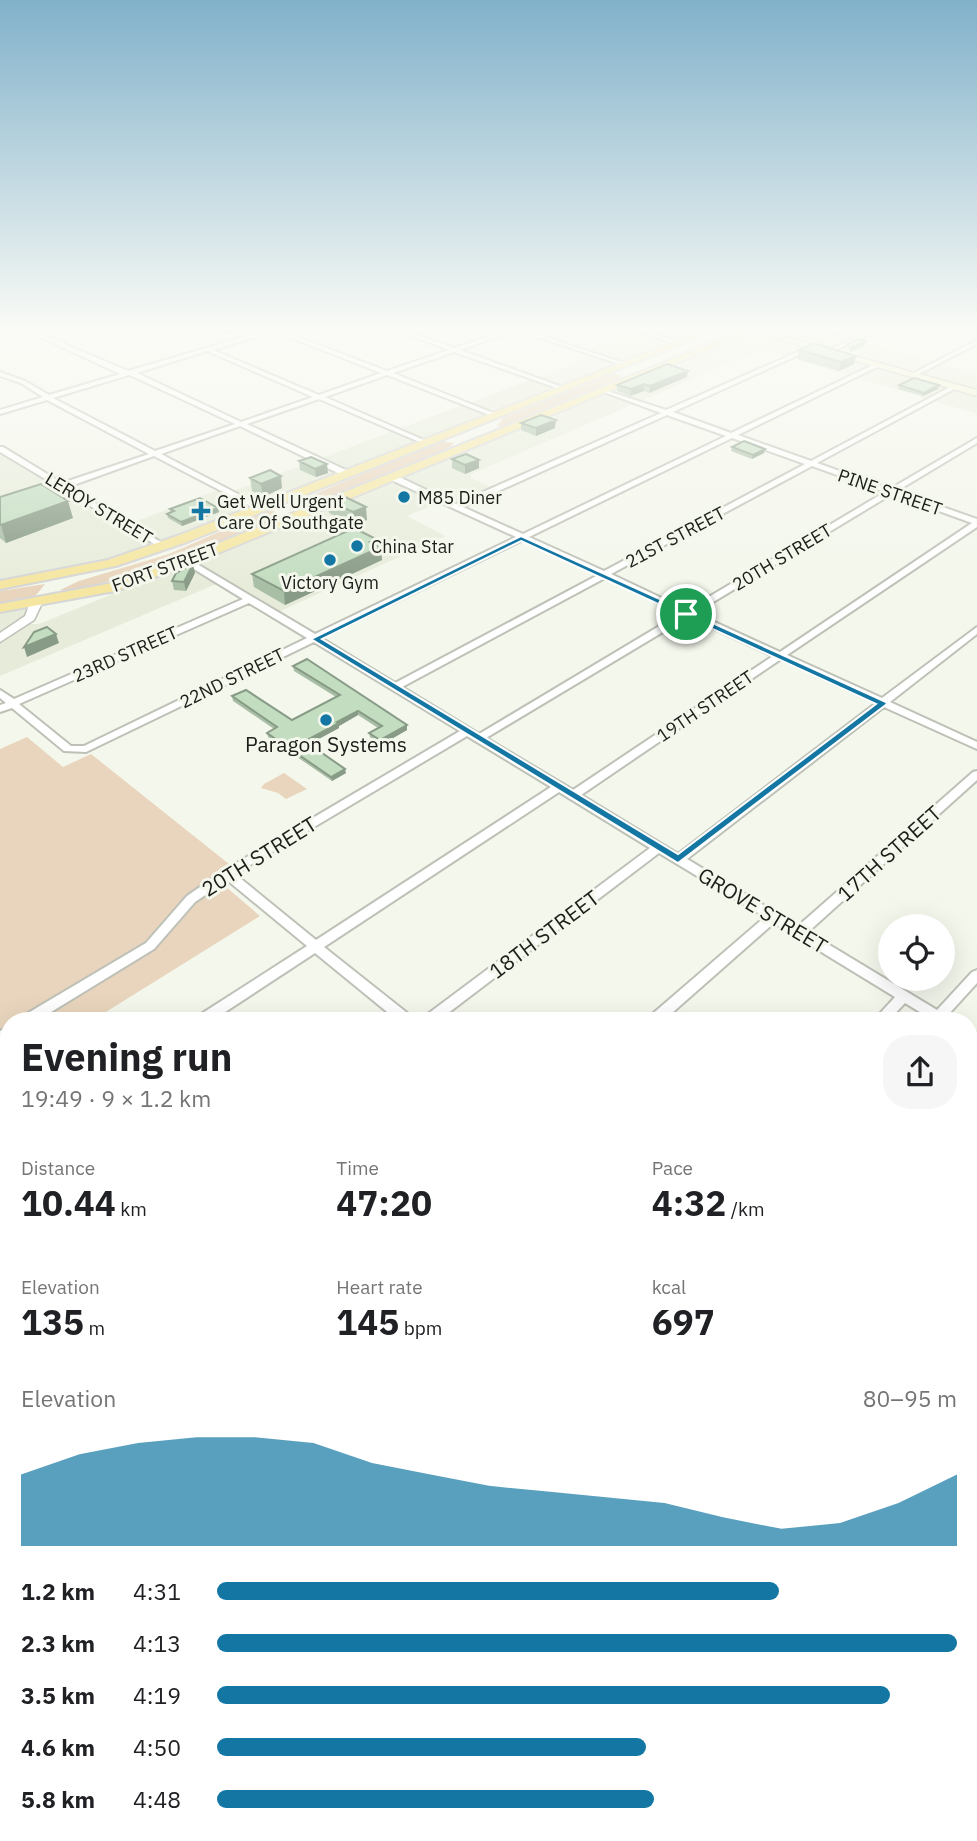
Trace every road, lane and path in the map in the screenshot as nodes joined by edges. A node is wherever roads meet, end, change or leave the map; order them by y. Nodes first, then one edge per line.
1 (83, 416) edge
2 (221, 416) edge
3 (263, 416) edge
4 (367, 416) edge
5 (492, 416) edge
6 (507, 416) edge
7 (542, 416) edge
8 (658, 416) edge
9 (678, 416) edge
10 (771, 416) edge
11 (900, 416) edge
12 (239, 424) junction
13 (506, 430) junction
14 (731, 435) junction
15 (429, 440) junction
16 (977, 440) edge
17 (0, 449) edge
18 (153, 454) junction
19 (384, 458) junction
20 (811, 464) junction
21 (345, 473) junction
22 (391, 477) junction
23 (62, 486) junction
24 (367, 488) junction
25 (891, 492) junction
26 (456, 507) junction
27 (257, 508) junction
28 (300, 516) junction
29 (977, 522) edge
30 (521, 538) junction
31 (161, 546) junction
32 (187, 561) junction
33 (67, 574) junction
34 (603, 576) junction
35 (0, 585) edge
36 (66, 597) junction
37 (250, 599) junction
38 (36, 603) junction
39 (0, 608) edge
40 (686, 614) junction
41 (30, 618) junction
42 (977, 630) edge
43 (0, 638) edge
44 (315, 639) junction
45 (779, 656) junction
46 (395, 687) junction
47 (0, 693) edge
48 (12, 703) junction
49 (882, 704) junction
50 (0, 709) edge
51 (468, 731) junction
52 (479, 738) junction
53 (977, 746) edge
54 (977, 774) edge
55 (558, 787) junction
56 (573, 795) junction
57 (659, 848) junction
58 (678, 859) junction
59 (227, 874) junction
60 (773, 917) junction
61 (800, 932) junction
62 (315, 946) junction
63 (977, 975) edge
64 (904, 996) junction
65 (41, 1012) edge
66 (214, 1012) edge
67 (396, 1012) edge
68 (441, 1012) edge
69 (664, 1012) edge
70 (889, 1012) edge
71 (929, 1012) edge
72 (946, 1012) edge

1 - 18 street
2 - 12 street
3 - 12 street
4 - 15 street
5 - 15 main road, FORT STREET
6 - 13 main road
7 - 13 main road, FORT STREET
8 - 26 street
9 - 14 street, PINE STREET
10 - 14 street, 22ND STREET
11 - 20 street, 21ST STREET
12 - 18 street
12 - 21 street
13 - 22 main road, FORT STREET
14 - 20 street, PINE STREET
14 - 30 street, 22ND STREET
15 - 19 main road, FORT STREET
15 - 24 main road
16 - 25 street, 20TH STREET
17 - 23 street, LEROY STREET
18 - 23 street
18 - 27 street
19 - 21 main road, FORT STREET
19 - 28 main road
20 - 25 street, PINE STREET
20 - 34 street, 21ST STREET
21 - 27 main road, FORT STREET
22 - 24 main road, FORT STREET
22 - 26 street
23 - 31 street, LEROY STREET
24 - 28 main road, FORT STREET
25 - 29 street, PINE STREET
25 - 40 street, 20TH STREET
26 - 30 street
27 - 31 main road, FORT STREET
28 - 32 main road, FORT STREET
29 - 45 street, 19TH STREET
30 - 34 street
30 - 44 street, 22ND STREET
31 - 33 main road, FORT STREET
32 - 36 main road, FORT STREET
32 - 37 street, GROVE STREET
33 - 35 main road, FORT STREET
33 - 38 main road
34 - 40 street
34 - 46 street, 21ST STREET
36 - 38 main road, FORT STREET
36 - 41 main road
37 - 44 street, GROVE STREET
37 - 48 street, 23RD STREET
38 - 39 main road, FORT STREET
38 - 41 street
40 - 45 street
40 - 52 street, 20TH STREET
41 - 43 street
42 - 49 street
44 - 46 street, GROVE STREET
44 - 48 street, 22ND STREET
45 - 49 street
45 - 56 street, 19TH STREET
46 - 51 street, GROVE STREET
47 - 48 street
48 - 50 street, 23RD STREET
49 - 53 street
49 - 58 street
51 - 52 street, GROVE STREET
51 - 59 street, 20TH STREET
52 - 55 street, GROVE STREET
54 - 61 street, 17TH STREET
55 - 56 street, GROVE STREET
55 - 62 street
56 - 57 street, GROVE STREET
57 - 58 street, GROVE STREET
57 - 68 street, 18TH STREET
58 - 60 street, GROVE STREET
59 - 62 street
59 - 65 street, 20TH STREET
60 - 61 street, GROVE STREET
60 - 69 street
61 - 64 street, GROVE STREET
62 - 66 street
62 - 67 street
63 - 72 street
64 - 70 street
64 - 71 street, GROVE STREET

